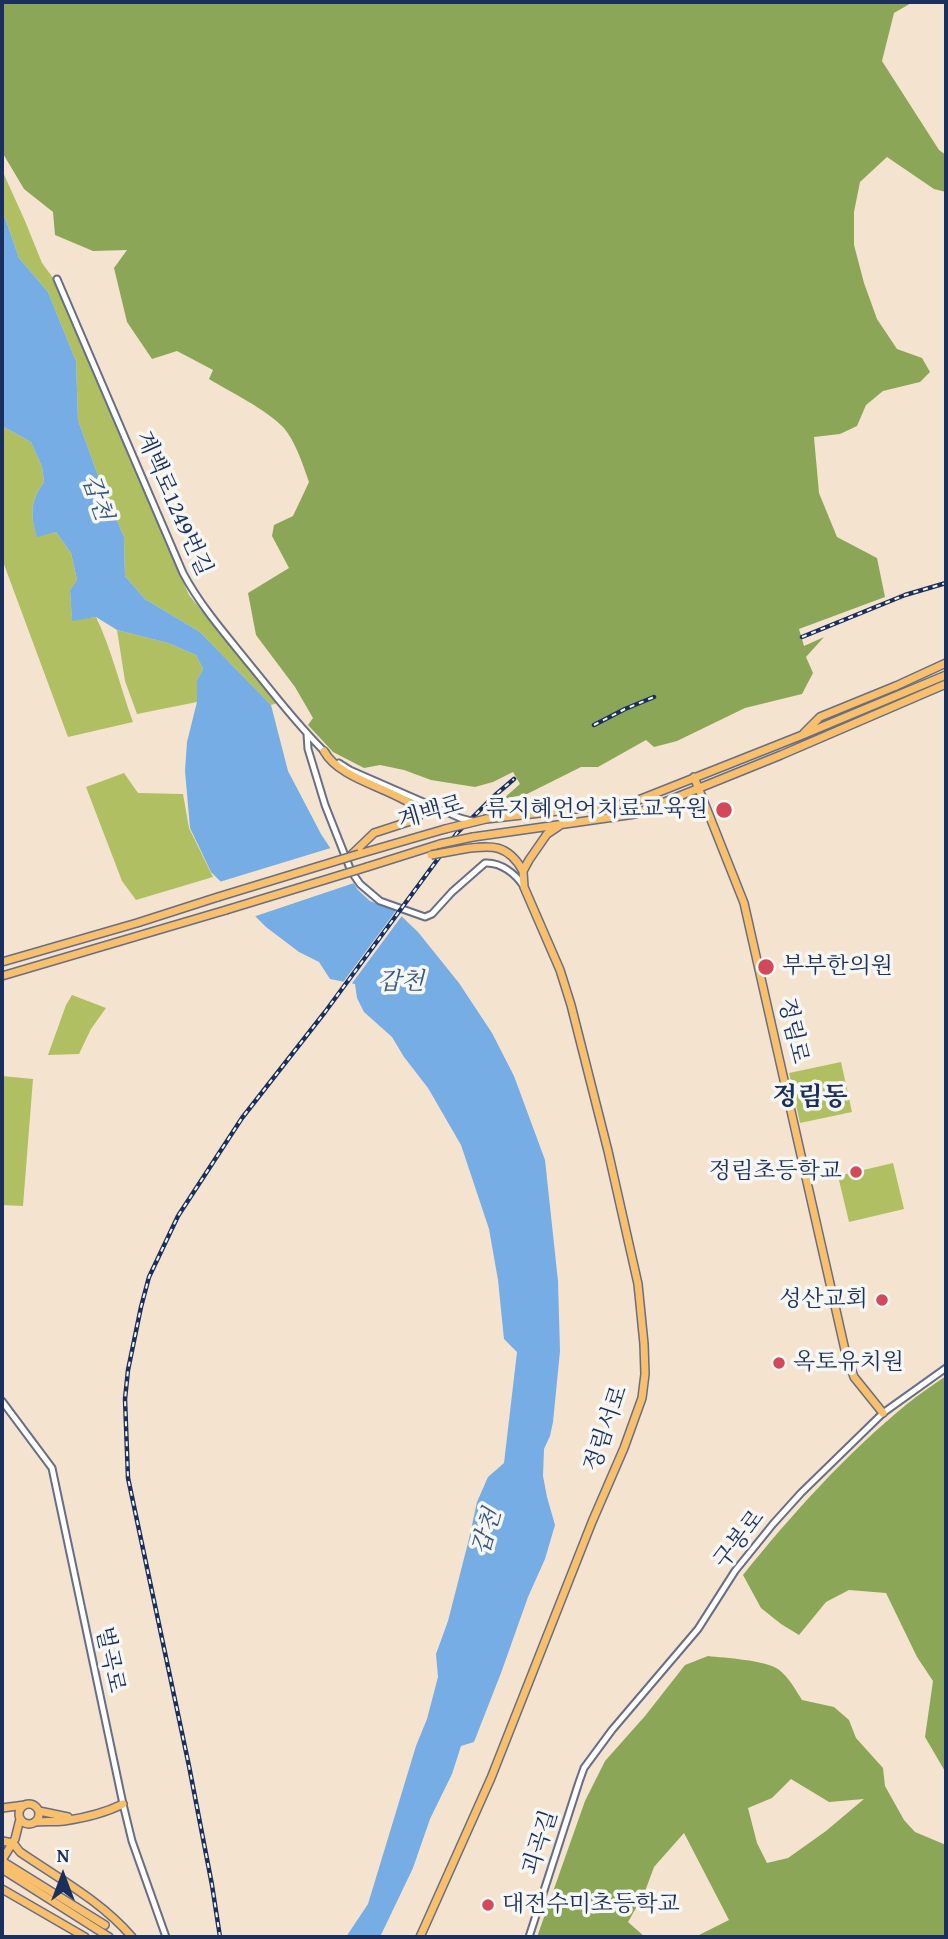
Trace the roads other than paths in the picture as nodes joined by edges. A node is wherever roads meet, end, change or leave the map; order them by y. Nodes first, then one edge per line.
1 (57, 279) dead end
2 (946, 664) edge
3 (943, 676) edge
4 (946, 684) edge
5 (307, 733) junction
6 (800, 736) junction
7 (324, 751) junction
8 (694, 777) junction
9 (698, 788) junction
10 (472, 821) junction
11 (559, 826) junction
12 (418, 850) junction
13 (358, 852) junction
14 (523, 871) junction
15 (524, 887) junction
16 (2, 962) edge
17 (2, 976) edge
18 (946, 1368) edge
19 (2, 1401) edge
20 (883, 1413) junction
21 (589, 1760) joint
22 (123, 1804) junction
23 (26, 1805) junction
24 (2, 1810) edge
25 (39, 1811) junction
26 (20, 1818) junction
27 (72, 1819) junction
28 (34, 1823) junction
29 (14, 1841) junction
30 (2, 1842) edge
31 (2, 1861) edge
32 (2, 1869) edge
33 (13, 1871) junction
34 (2, 1889) edge
35 (105, 1925) dead end
36 (85, 1937) edge
37 (109, 1937) edge
38 (132, 1937) edge
39 (166, 1937) edge
40 (420, 1937) edge
41 (529, 1937) edge

1 - 5 street, 계백로1249번길
2 - 3 main road
2 - 6 main road, bridge
3 - 6 main road, 계백로
4 - 9 main road, 계백로
5 - 7 street, 계백로1249번길
5 - 15 street
6 - 8 main road, 계백로
7 - 10 street, 계백로1249번길, bridge
7 - 13 main road
8 - 9 main road, 정림로
8 - 10 main road, 계백로, bridge
9 - 11 main road, 계백로
9 - 20 main road, 정림로
10 - 13 main road, 계백로, bridge
11 - 12 main road, 계백로, bridge
11 - 14 main road
12 - 14 main road, bridge
12 - 17 main road, 계백로, bridge
13 - 16 main road, 계백로, bridge
14 - 15 main road, 정림서로
15 - 40 main road, 정림서로
18 - 20 street, 구봉로
19 - 22 street, 벌곡로
20 - 21 street, 구봉로
21 - 41 street, 괴곡길
22 - 27 main road
22 - 39 street, 벌곡로
23 - 24 main road
23 - 25 main road
23 - 26 main road
24 - 26 main road
25 - 27 main road
25 - 28 main road
26 - 28 main road
26 - 29 main road
27 - 28 main road
28 - 29 main road
29 - 30 main road
29 - 31 main road
29 - 38 main road
31 - 33 main road
32 - 33 main road
33 - 35 main road
33 - 37 main road
34 - 36 main road

